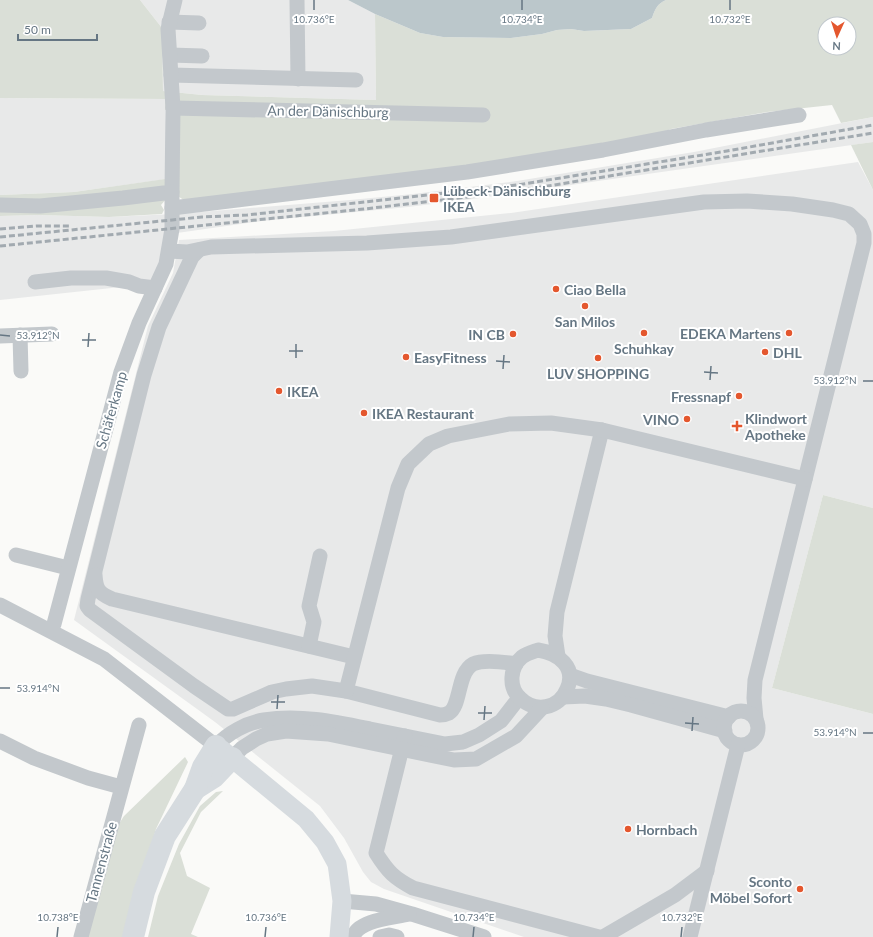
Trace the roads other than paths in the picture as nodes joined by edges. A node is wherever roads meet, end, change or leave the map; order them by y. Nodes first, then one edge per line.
1 (175, 0) edge
2 (297, 0) edge
3 (169, 22) junction
4 (199, 23) dead end
5 (170, 55) junction
6 (202, 56) dead end
7 (171, 75) junction
8 (298, 79) junction
9 (356, 80) dead end
10 (173, 108) junction
11 (483, 115) dead end
12 (799, 115) dead end
13 (172, 192) junction
14 (0, 206) edge
15 (172, 208) junction
16 (199, 250) junction
17 (169, 251) junction
18 (35, 282) dead end
19 (155, 288) junction
20 (52, 334) dead end
21 (20, 335) junction
22 (0, 336) edge
23 (21, 371) dead end
24 (602, 430) junction
25 (805, 479) junction
26 (16, 555) dead end
27 (320, 556) dead end
28 (68, 568) junction
29 (95, 575) junction
30 (0, 605) edge
31 (557, 612) junction
32 (51, 630) junction
33 (309, 646) junction
34 (538, 650) junction
35 (558, 656) junction
36 (354, 657) junction
37 (516, 664) junction
38 (466, 672) junction
39 (570, 675) junction
40 (512, 679) junction
41 (755, 680) junction
42 (616, 688) junction
43 (346, 692) junction
44 (563, 697) junction
45 (519, 698) junction
46 (606, 700) junction
47 (542, 708) junction
48 (671, 711) junction
49 (734, 714) junction
50 (756, 719) junction
51 (139, 725) dead end
52 (724, 731) junction
53 (0, 742) edge
54 (404, 743) junction
55 (738, 745) junction
56 (224, 752) junction
57 (121, 787) junction
58 (707, 871) junction
59 (342, 901) junction
60 (412, 914) junction
61 (81, 937) edge
62 (133, 937) edge
63 (339, 937) edge
64 (353, 937) edge
65 (380, 937) edge
66 (397, 937) edge
67 (484, 937) edge
68 (599, 937) edge
69 (603, 937) edge
70 (690, 937) edge

1 - 3 street
2 - 8 street
3 - 4 street
3 - 5 street
5 - 6 street
5 - 7 street
7 - 8 street
7 - 10 street
8 - 9 street
10 - 11 street, An der Dänischburg
10 - 13 street
12 - 15 street
13 - 14 street
13 - 15 street, Schäferkamp
15 - 17 street, Schäferkamp
16 - 17 street
16 - 25 street
16 - 29 street
17 - 19 street, Schäferkamp
18 - 19 street
19 - 28 street, Schäferkamp
20 - 21 street
21 - 22 street
21 - 23 street
24 - 25 street
24 - 31 street
24 - 36 street
25 - 41 street
26 - 28 street
27 - 33 street
28 - 32 street, Schäferkamp
29 - 33 street
29 - 43 street
30 - 32 street
31 - 34 street
31 - 35 street
32 - 56 street
33 - 36 street
34 - 35 street
34 - 37 street
35 - 39 street
36 - 43 street
37 - 38 street
37 - 40 street
38 - 40 street
38 - 43 street
39 - 42 street
39 - 44 street
40 - 45 street
41 - 49 street
41 - 50 street
42 - 46 street
42 - 48 street
44 - 46 street
44 - 47 street
45 - 47 street
45 - 54 street
46 - 48 street
47 - 54 street
48 - 49 street
48 - 52 street
49 - 50 street
49 - 52 street
50 - 55 street
51 - 57 street, Tannenstraße
52 - 55 street
53 - 57 street
54 - 56 street
54 - 56 street
54 - 68 street
55 - 58 street
56 - 59 main road
56 - 62 highway
57 - 61 street, Tannenstraße
58 - 69 street
58 - 70 street
59 - 60 street
59 - 63 main road
60 - 64 street
60 - 67 street
65 - 66 street

